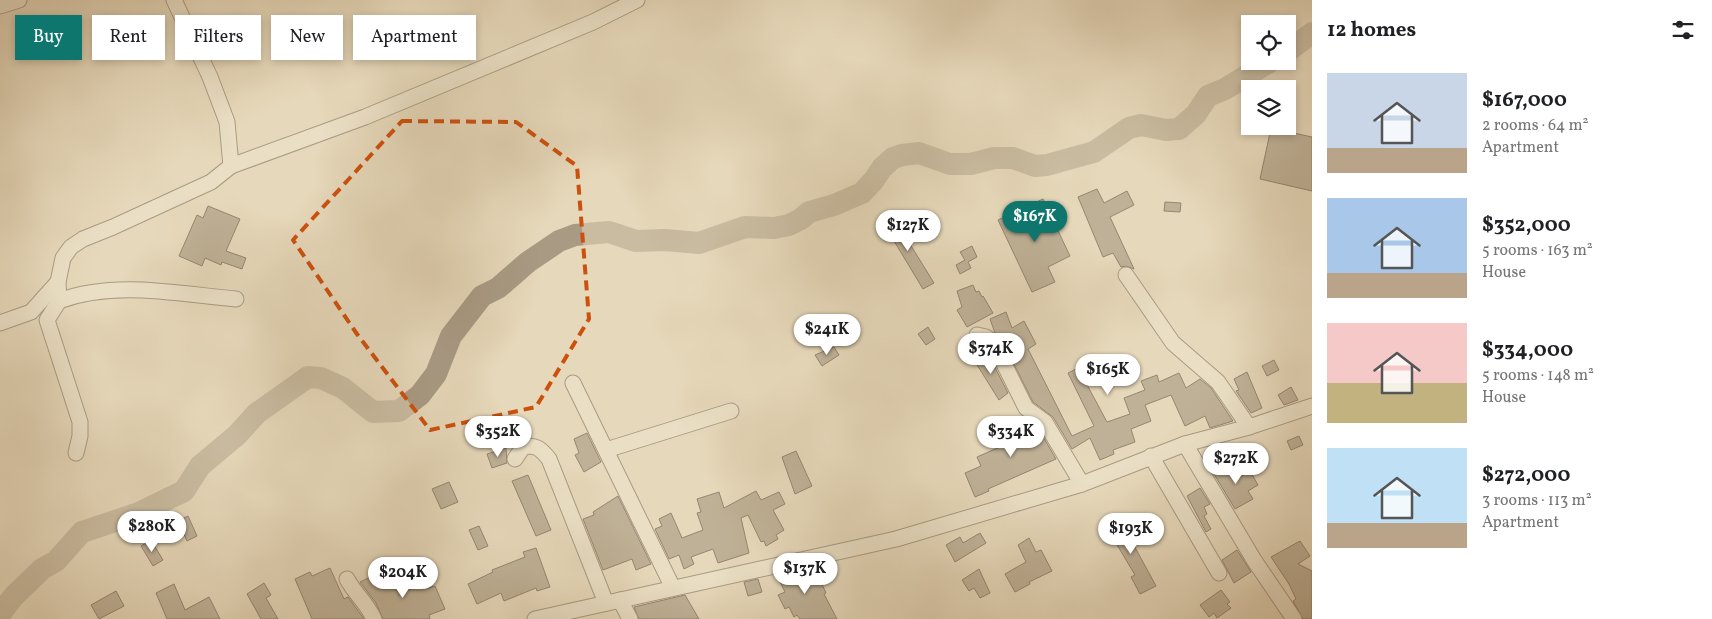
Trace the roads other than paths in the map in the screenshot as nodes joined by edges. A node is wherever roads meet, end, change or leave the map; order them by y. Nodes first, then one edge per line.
1 (19, 0) edge
2 (174, 0) edge
3 (637, 0) edge
4 (0, 6) edge
5 (231, 166) junction
6 (1126, 276) dead end
7 (58, 282) junction
8 (236, 298) dead end
9 (59, 301) junction
10 (0, 323) edge
11 (977, 334) dead end
12 (573, 383) dead end
13 (1312, 406) edge
14 (731, 411) dead end
15 (1248, 427) junction
16 (1185, 444) junction
17 (606, 450) junction
18 (76, 453) dead end
19 (1151, 456) junction
20 (516, 459) dead end
21 (1082, 484) junction
22 (1219, 573) dead end
23 (347, 579) dead end
24 (673, 588) junction
25 (613, 602) junction
26 (374, 619) edge
27 (535, 619) edge
28 (630, 619) edge
29 (1294, 619) edge

1 - 4 street
2 - 5 street
3 - 5 street
5 - 7 street
6 - 15 street
7 - 9 street
7 - 10 street
8 - 9 street
9 - 18 street
11 - 21 street
12 - 17 street
13 - 15 street
14 - 17 street
15 - 16 street
16 - 19 street
16 - 29 street
17 - 24 street
19 - 21 street
19 - 22 street
20 - 25 street
21 - 24 street
23 - 26 street
24 - 25 street
25 - 27 street
25 - 28 street

